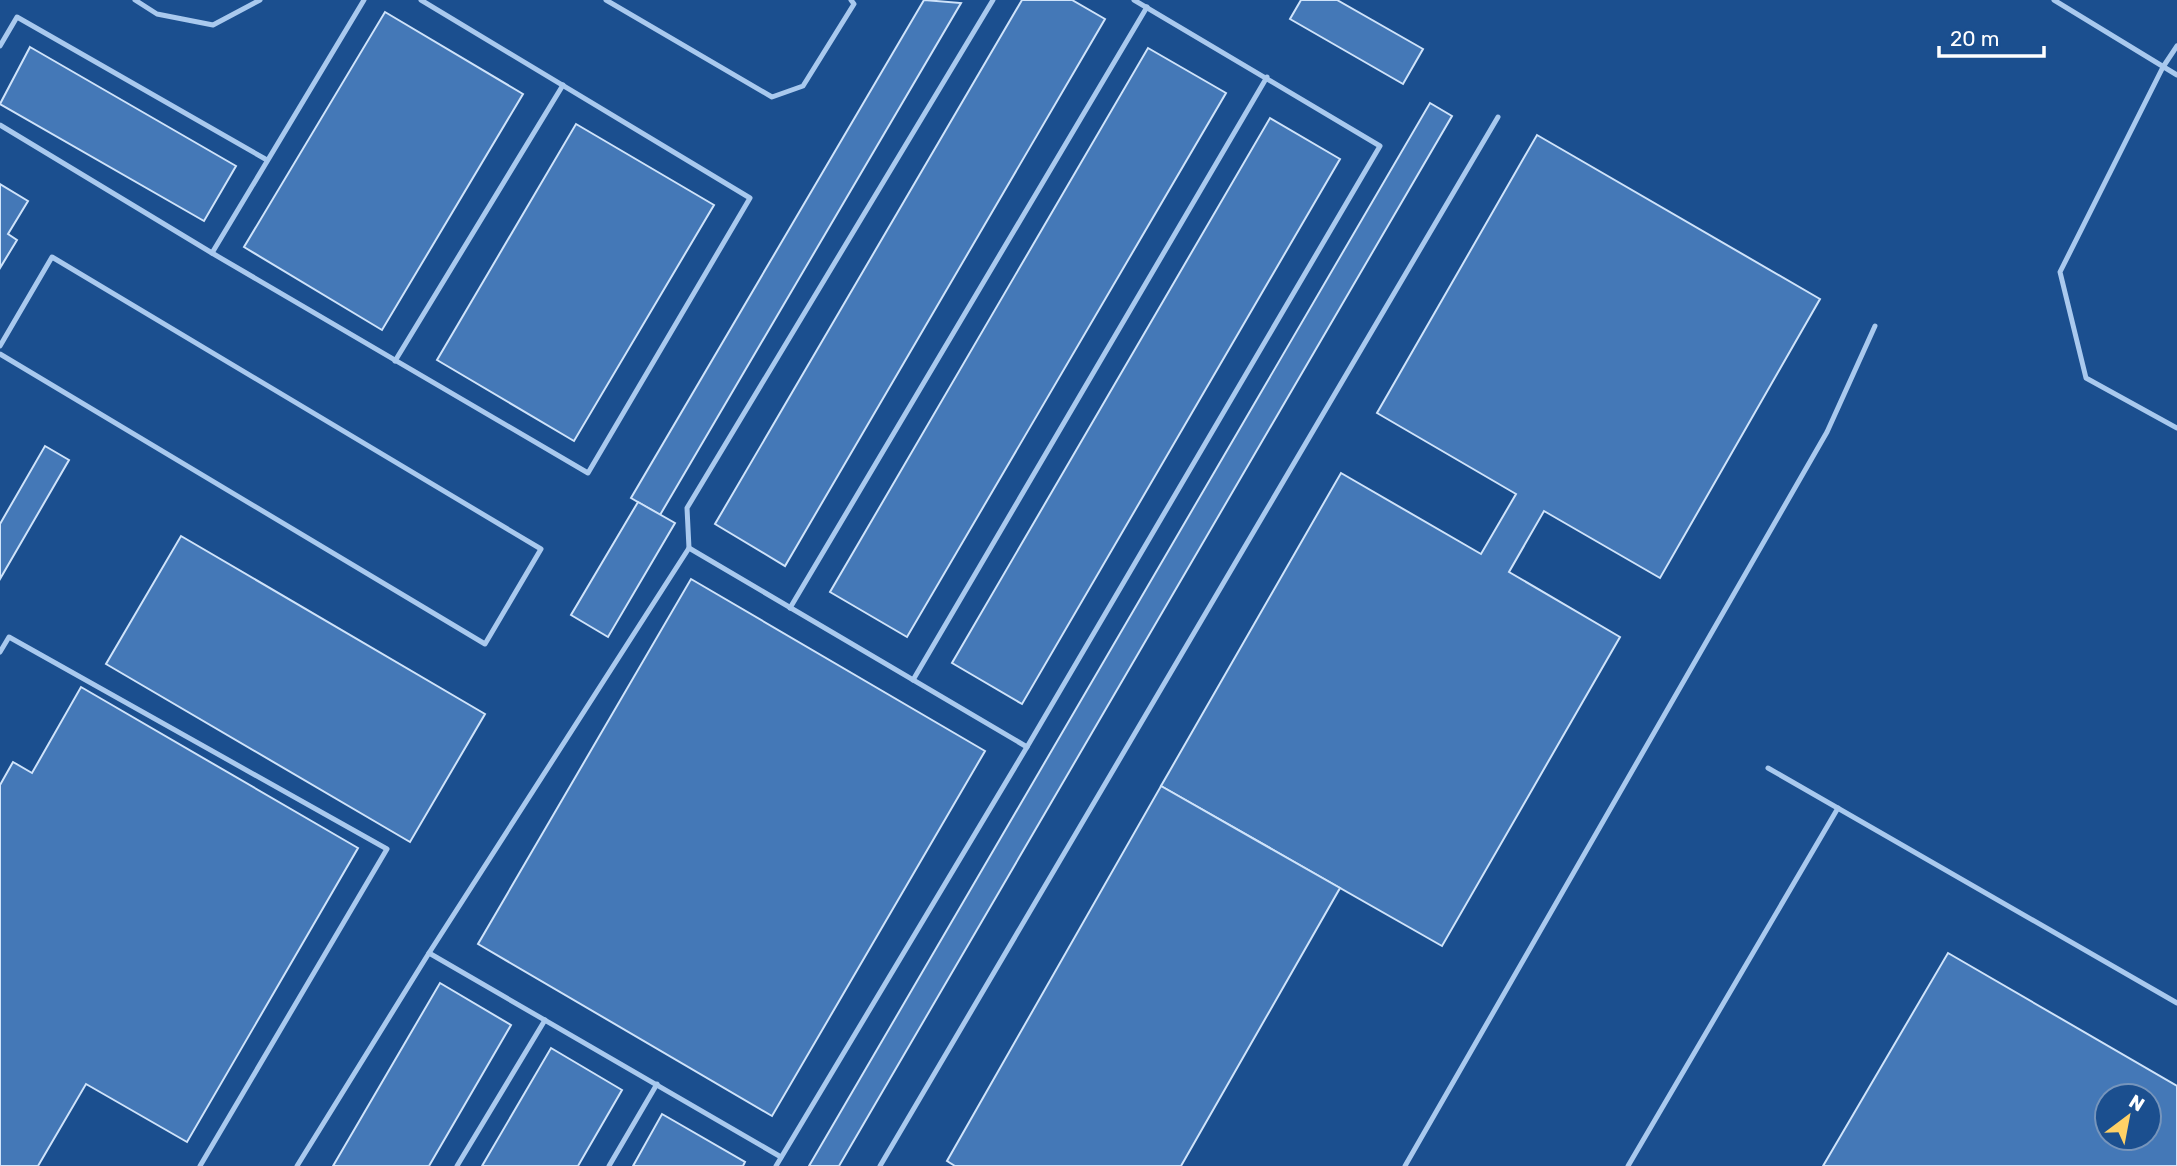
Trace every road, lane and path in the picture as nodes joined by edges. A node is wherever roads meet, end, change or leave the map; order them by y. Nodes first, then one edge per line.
1 (135, 0) edge
2 (260, 0) edge
3 (364, 0) edge
4 (421, 0) edge
5 (606, 0) edge
6 (851, 0) edge
7 (993, 0) edge
8 (1134, 0) edge
9 (2054, 0) edge
10 (1147, 7) junction
11 (0, 46) edge
12 (2177, 46) edge
13 (2163, 67) junction
14 (2177, 75) edge
15 (1268, 77) junction
16 (562, 85) junction
17 (1498, 117) dead end
18 (0, 125) edge
19 (267, 160) junction
20 (212, 253) junction
21 (1875, 326) dead end
22 (0, 346) edge
23 (0, 354) edge
24 (395, 360) junction
25 (2177, 428) edge
26 (689, 548) junction
27 (790, 608) junction
28 (0, 652) edge
29 (913, 680) junction
30 (1027, 747) junction
31 (1768, 768) dead end
32 (1838, 808) junction
33 (429, 953) junction
34 (2177, 1003) edge
35 (545, 1020) junction
36 (657, 1084) junction
37 (781, 1157) junction
38 (200, 1166) edge
39 (297, 1166) edge
40 (457, 1166) edge
41 (609, 1166) edge
42 (776, 1166) edge
43 (880, 1166) edge
44 (1405, 1166) edge
45 (1628, 1166) edge

1 - 2 lane
3 - 19 lane
4 - 16 lane
5 - 6 lane
7 - 26 lane
8 - 10 lane
9 - 13 lane
10 - 15 lane
10 - 27 lane
11 - 19 lane
12 - 13 lane
13 - 14 lane
13 - 25 lane
15 - 29 lane
15 - 30 lane
16 - 24 lane
16 - 24 lane
17 - 43 lane
18 - 20 lane
19 - 20 lane
20 - 24 lane
21 - 44 lane
22 - 23 lane
26 - 27 lane
26 - 33 lane
27 - 29 lane
28 - 38 lane
29 - 30 lane
30 - 37 lane
31 - 32 lane
32 - 34 lane
32 - 45 lane
33 - 35 lane
33 - 39 lane
35 - 36 lane
35 - 40 lane
36 - 37 lane
36 - 41 lane
37 - 42 lane

